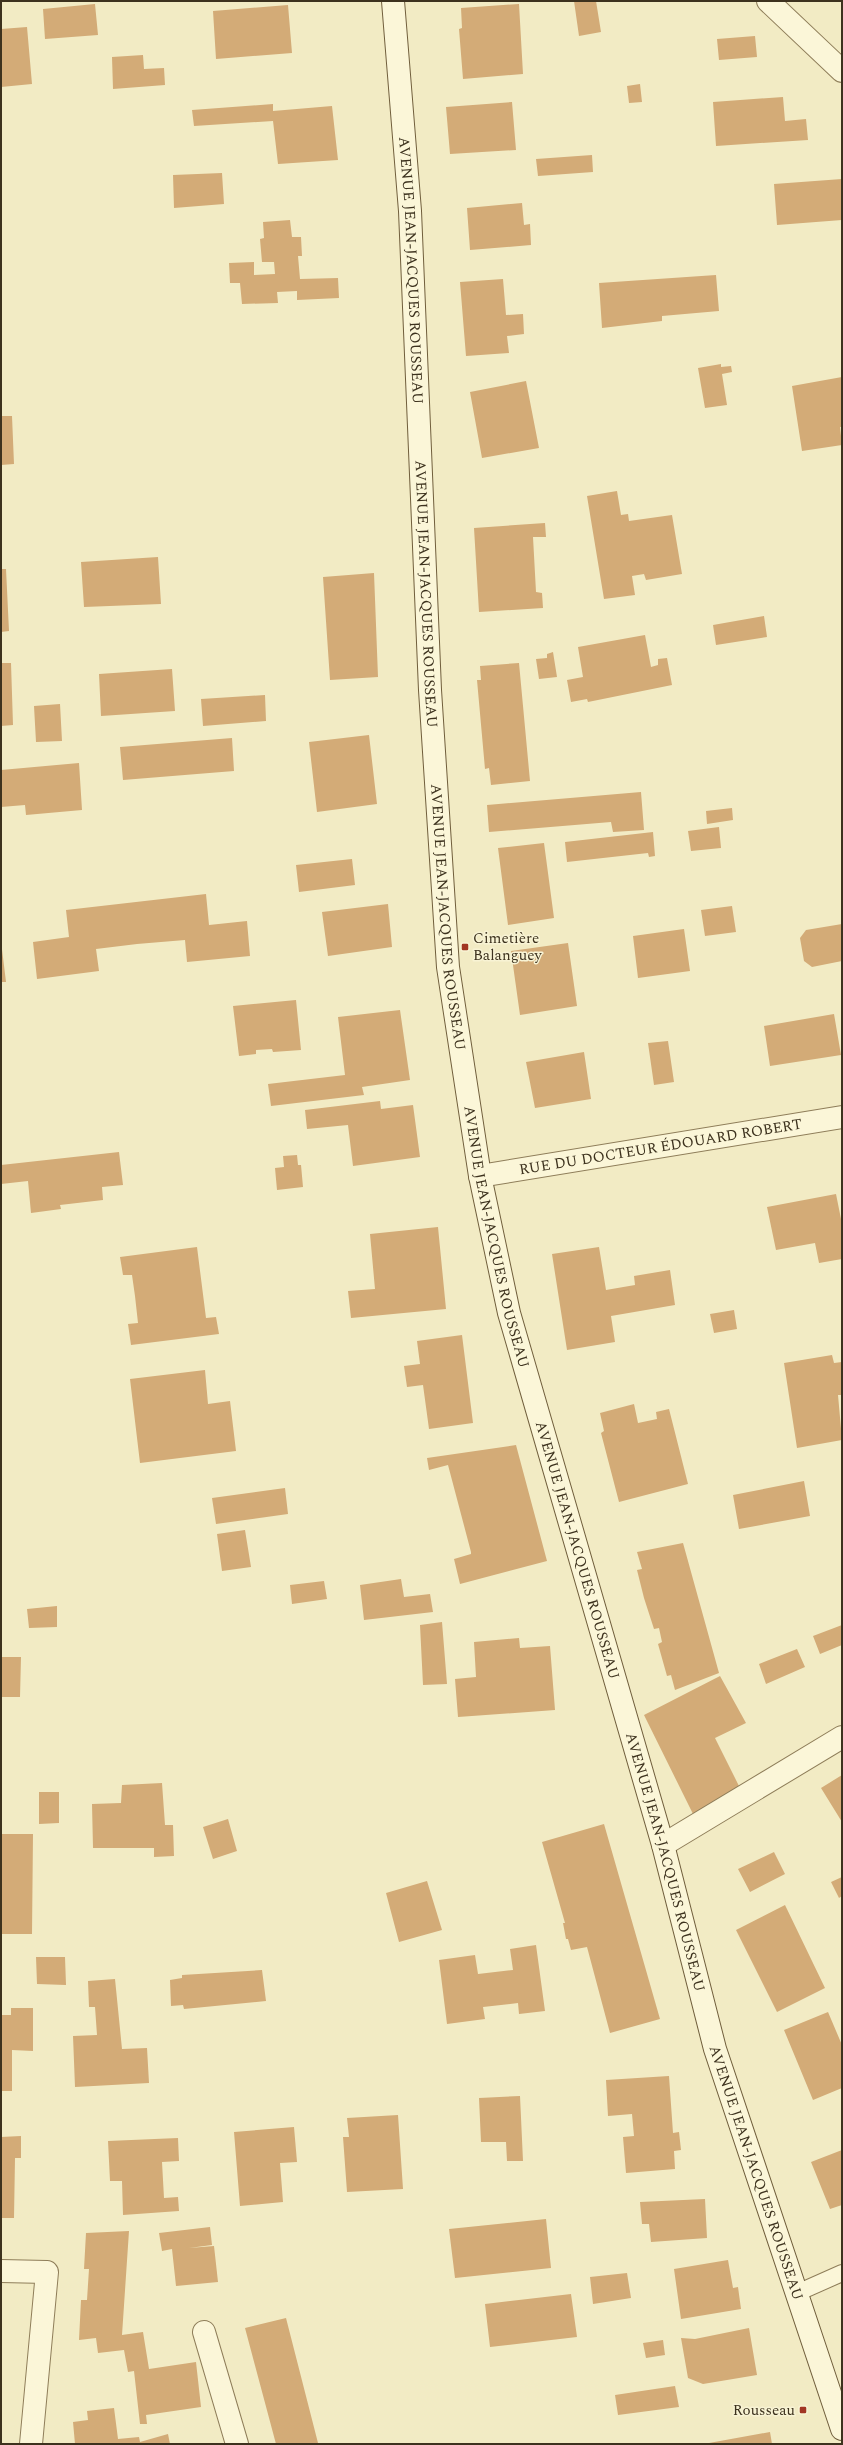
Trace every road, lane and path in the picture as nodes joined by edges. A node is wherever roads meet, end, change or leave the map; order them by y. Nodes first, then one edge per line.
1 (393, 1) edge
2 (768, 1) edge
3 (842, 71) edge
4 (842, 1117) edge
5 (480, 1176) junction
6 (842, 1737) edge
7 (663, 1845) junction
8 (1, 2271) edge
9 (842, 2273) edge
10 (796, 2293) junction
11 (204, 2332) dead end
12 (842, 2429) edge
13 (31, 2444) edge
14 (237, 2444) edge

1 - 5 street, AVENUE JEAN-JACQUES ROUSSEAU
2 - 3 street
4 - 5 street, RUE DU DOCTEUR ÉDOUARD ROBERT
5 - 7 street, AVENUE JEAN-JACQUES ROUSSEAU
6 - 7 street
7 - 10 street, AVENUE JEAN-JACQUES ROUSSEAU
8 - 13 street
9 - 10 lane
10 - 12 street, AVENUE JEAN-JACQUES ROUSSEAU
11 - 14 street

